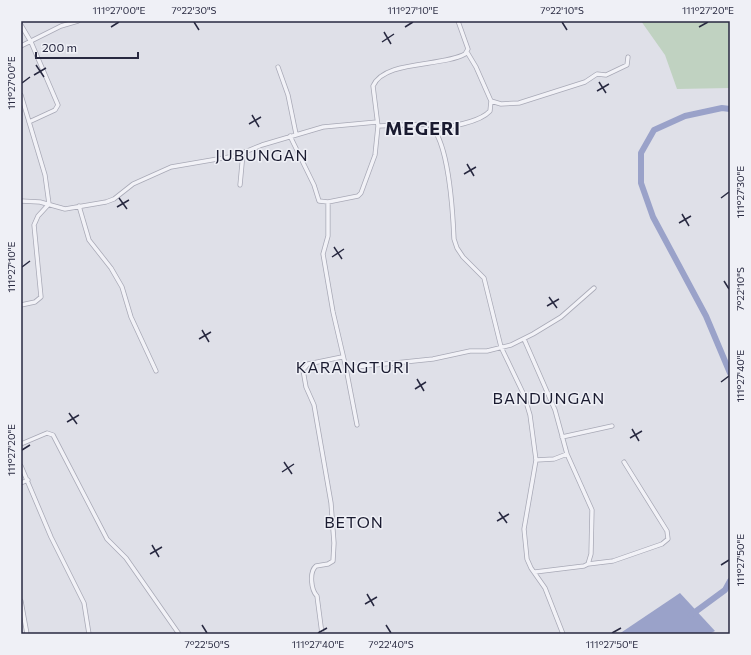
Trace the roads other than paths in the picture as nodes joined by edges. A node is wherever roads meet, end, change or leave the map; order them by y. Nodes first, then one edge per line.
1 (78, 21) edge
2 (458, 21) edge
3 (21, 25) edge
4 (30, 42) junction
5 (21, 46) edge
6 (467, 52) junction
7 (628, 57) dead end
8 (278, 67) dead end
9 (21, 95) edge
10 (491, 101) junction
11 (29, 122) junction
12 (378, 124) junction
13 (433, 129) junction
14 (296, 134) junction
15 (290, 136) junction
16 (243, 153) junction
17 (240, 185) dead end
18 (21, 201) edge
19 (328, 202) junction
20 (49, 204) junction
21 (78, 206) junction
22 (594, 288) dead end
23 (21, 305) edge
24 (524, 339) junction
25 (501, 347) junction
26 (342, 357) junction
27 (346, 368) junction
28 (156, 371) dead end
29 (357, 425) dead end
30 (612, 426) dead end
31 (562, 437) junction
32 (21, 444) edge
33 (567, 454) junction
34 (536, 460) junction
35 (624, 462) dead end
36 (21, 466) edge
37 (28, 480) junction
38 (21, 483) edge
39 (588, 564) junction
40 (535, 572) junction
41 (21, 601) edge
42 (27, 634) edge
43 (89, 634) edge
44 (179, 634) edge
45 (322, 634) edge
46 (562, 634) edge

1 - 4 street
2 - 6 street
3 - 4 street
4 - 5 street
4 - 11 street
6 - 10 street
6 - 12 street
7 - 10 street
8 - 14 street
9 - 11 street
10 - 13 street
11 - 20 street
12 - 13 street
12 - 14 street
12 - 19 street
13 - 25 street
14 - 15 street
15 - 16 street
15 - 19 street
16 - 17 street
16 - 21 street
18 - 20 street
19 - 26 street
20 - 21 street
20 - 23 street
21 - 28 street
22 - 24 street
24 - 25 street
24 - 31 street
25 - 27 street
25 - 34 street
26 - 27 street
26 - 45 street
27 - 29 street
30 - 31 street
31 - 33 street
32 - 44 street
33 - 34 street
33 - 39 street
34 - 40 street
35 - 39 street
36 - 37 street
37 - 38 street
37 - 43 street
39 - 40 street
40 - 46 street
41 - 42 street

